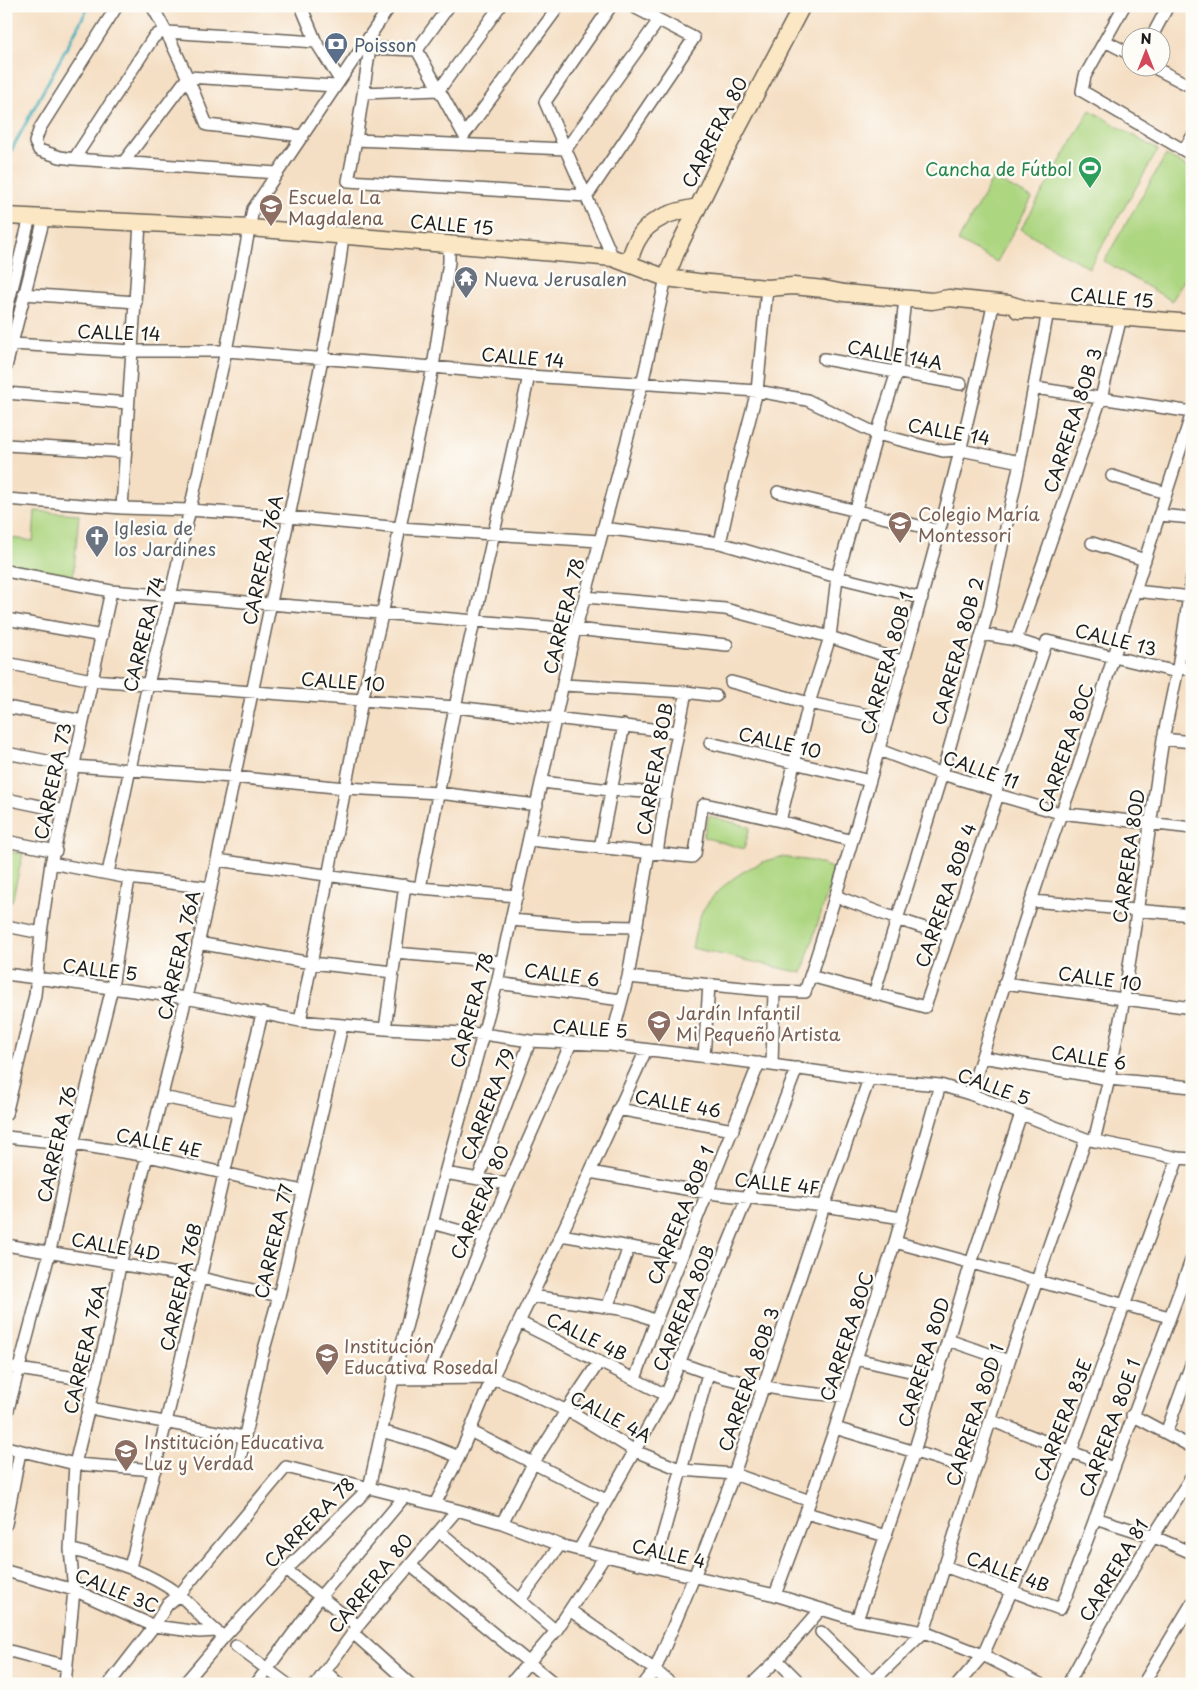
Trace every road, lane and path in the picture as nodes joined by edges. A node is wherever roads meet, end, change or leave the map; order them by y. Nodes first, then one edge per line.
1 (117, 6) edge
2 (152, 6) edge
3 (302, 6) edge
4 (390, 6) edge
5 (449, 6) edge
6 (500, 6) edge
7 (559, 6) edge
8 (611, 6) edge
9 (633, 6) edge
10 (802, 6) edge
11 (1124, 6) edge
12 (1168, 6) edge
13 (659, 20) junction
14 (1156, 28) edge
15 (167, 32) junction
16 (1105, 40) junction
17 (316, 42) junction
18 (367, 45) junction
19 (1120, 48) edge
20 (417, 50) junction
21 (1170, 76) edge
22 (188, 77) junction
23 (338, 83) junction
24 (1192, 87) edge
25 (439, 90) junction
26 (364, 93) junction
27 (303, 136) junction
28 (1192, 137) edge
29 (356, 140) junction
30 (566, 149) junction
31 (1188, 152) edge
32 (74, 159) junction
33 (123, 163) junction
34 (277, 173) junction
35 (587, 196) junction
36 (698, 207) junction
37 (6, 216) edge
38 (37, 217) junction
39 (140, 223) junction
40 (250, 228) junction
41 (343, 235) junction
42 (450, 244) junction
43 (677, 250) junction
44 (620, 261) junction
45 (666, 278) junction
46 (698, 282) junction
47 (768, 288) junction
48 (9, 290) edge
49 (24, 294) junction
50 (905, 299) junction
51 (932, 301) junction
52 (136, 302) junction
53 (992, 310) junction
54 (1029, 310) junction
55 (1048, 311) junction
56 (6, 313) edge
57 (1121, 318) junction
58 (1192, 324) edge
59 (12, 344) junction
60 (133, 351) junction
61 (226, 352) junction
62 (322, 358) junction
63 (824, 359) dead end
64 (6, 367) edge
65 (433, 367) junction
66 (897, 372) junction
67 (529, 376) junction
68 (642, 384) junction
69 (961, 384) dead end
70 (1035, 388) junction
71 (757, 391) junction
72 (6, 393) edge
73 (1101, 398) junction
74 (128, 403) junction
75 (1192, 412) edge
76 (877, 434) junction
77 (6, 445) edge
78 (961, 450) junction
79 (125, 452) junction
80 (1020, 462) junction
81 (1112, 476) dead end
82 (778, 492) dead end
83 (1166, 493) junction
84 (6, 499) edge
85 (122, 508) junction
86 (189, 510) junction
87 (856, 511) junction
88 (1159, 516) junction
89 (289, 517) junction
90 (1192, 518) edge
91 (400, 528) junction
92 (603, 528) junction
93 (940, 531) junction
94 (494, 533) junction
95 (599, 542) junction
96 (720, 543) junction
97 (1092, 543) dead end
98 (1145, 560) junction
99 (6, 571) edge
100 (1192, 576) edge
101 (837, 577) junction
102 (111, 591) junction
103 (1135, 591) junction
104 (170, 596) junction
105 (585, 597) junction
106 (1191, 597) edge
107 (922, 598) junction
108 (272, 604) junction
109 (382, 614) junction
110 (6, 619) edge
111 (475, 621) junction
112 (575, 629) junction
113 (982, 634) junction
114 (102, 636) junction
115 (830, 637) junction
116 (1016, 640) junction
117 (1046, 644) junction
118 (727, 645) dead end
119 (1114, 656) junction
120 (904, 662) junction
121 (6, 663) edge
122 (1192, 669) edge
123 (1177, 670) junction
124 (92, 680) junction
125 (731, 682) dead end
126 (148, 684) junction
127 (564, 686) junction
128 (252, 692) junction
129 (686, 692) junction
130 (716, 696) dead end
131 (362, 700) junction
132 (809, 703) junction
133 (6, 707) edge
134 (455, 707) junction
135 (557, 718) junction
136 (887, 719) junction
137 (83, 721) junction
138 (624, 725) junction
139 (678, 732) junction
140 (1163, 739) junction
141 (1192, 742) edge
142 (710, 743) dead end
143 (879, 750) junction
144 (6, 753) edge
145 (794, 763) junction
146 (73, 766) junction
147 (129, 770) junction
148 (942, 774) junction
149 (233, 777) junction
150 (870, 781) junction
151 (542, 782) junction
152 (345, 788) junction
153 (610, 790) junction
154 (439, 792) junction
155 (997, 792) junction
156 (666, 793) junction
157 (6, 799) edge
158 (536, 805) junction
159 (64, 810) junction
160 (1060, 814) junction
161 (780, 820) junction
162 (1150, 825) junction
163 (1192, 828) edge
164 (529, 840) junction
165 (852, 841) junction
166 (6, 842) edge
167 (600, 848) junction
168 (56, 851) junction
169 (653, 852) junction
170 (217, 860) junction
171 (52, 863) junction
172 (108, 873) junction
173 (328, 875) junction
174 (129, 878) junction
175 (405, 885) junction
176 (211, 888) junction
177 (420, 888) junction
178 (517, 896) junction
179 (835, 896) junction
180 (1032, 901) junction
181 (1138, 910) junction
182 (1192, 915) edge
183 (897, 919) junction
184 (511, 920) junction
185 (6, 926) edge
186 (637, 927) junction
187 (41, 933) junction
188 (949, 936) junction
189 (198, 943) junction
190 (395, 953) junction
191 (502, 962) junction
192 (311, 963) junction
193 (393, 972) junction
194 (6, 974) edge
195 (810, 976) junction
196 (628, 977) junction
197 (37, 979) junction
198 (497, 983) junction
199 (1004, 983) junction
200 (709, 985) junction
201 (112, 988) junction
202 (774, 991) junction
203 (874, 994) junction
204 (186, 998) junction
205 (1124, 999) junction
206 (621, 1000) junction
207 (1192, 1008) edge
208 (262, 1014) junction
209 (300, 1021) junction
210 (342, 1026) junction
211 (385, 1029) junction
212 (483, 1034) junction
213 (530, 1041) junction
214 (571, 1042) junction
215 (610, 1045) junction
216 (646, 1050) junction
217 (704, 1057) junction
218 (982, 1057) junction
219 (759, 1063) junction
220 (772, 1065) junction
221 (797, 1068) junction
222 (868, 1079) junction
223 (1109, 1079) junction
224 (940, 1085) junction
225 (1192, 1087) edge
226 (970, 1094) junction
227 (162, 1097) junction
228 (618, 1109) junction
229 (238, 1112) junction
230 (6, 1114) edge
231 (1021, 1114) junction
232 (733, 1130) junction
233 (6, 1137) edge
234 (1090, 1140) junction
235 (73, 1144) junction
236 (148, 1156) junction
237 (1178, 1158) junction
238 (1192, 1159) edge
239 (590, 1172) junction
240 (224, 1173) junction
241 (445, 1173) junction
242 (478, 1179) junction
243 (508, 1184) junction
244 (303, 1191) junction
245 (708, 1193) junction
246 (747, 1198) junction
247 (824, 1206) junction
248 (902, 1218) junction
249 (432, 1224) junction
250 (561, 1235) junction
251 (485, 1238) junction
252 (895, 1242) junction
253 (6, 1244) edge
254 (630, 1247) junction
255 (50, 1251) junction
256 (682, 1256) junction
257 (1192, 1258) edge
258 (971, 1263) junction
259 (120, 1265) junction
260 (200, 1278) junction
261 (1037, 1280) junction
262 (279, 1296) junction
263 (532, 1296) junction
264 (1124, 1304) junction
265 (607, 1308) junction
266 (1169, 1317) junction
267 (656, 1321) junction
268 (519, 1322) junction
269 (948, 1340) junction
270 (856, 1359) junction
271 (599, 1362) junction
272 (1009, 1362) junction
273 (1192, 1362) edge
274 (680, 1363) junction
275 (6, 1367) edge
276 (18, 1369) junction
277 (708, 1374) junction
278 (936, 1377) junction
279 (426, 1378) junction
280 (492, 1378) junction
281 (393, 1379) junction
282 (635, 1379) junction
283 (95, 1381) junction
284 (764, 1388) junction
285 (666, 1395) junction
286 (845, 1396) junction
287 (89, 1408) junction
288 (566, 1411) junction
289 (1132, 1415) junction
290 (6, 1417) edge
291 (990, 1420) junction
292 (166, 1423) junction
293 (835, 1428) junction
294 (381, 1431) junction
295 (470, 1431) junction
296 (1166, 1433) junction
297 (244, 1437) junction
298 (6, 1447) edge
299 (1192, 1447) edge
300 (635, 1451) junction
301 (1071, 1451) junction
302 (20, 1452) junction
303 (914, 1452) junction
304 (459, 1457) junction
305 (534, 1462) junction
306 (75, 1464) junction
307 (239, 1464) dead end
308 (1113, 1468) junction
309 (155, 1470) junction
310 (682, 1470) junction
311 (974, 1470) junction
312 (734, 1474) junction
313 (1192, 1476) edge
314 (368, 1488) junction
315 (405, 1496) junction
316 (606, 1500) junction
317 (810, 1501) junction
318 (435, 1504) junction
319 (457, 1510) junction
320 (806, 1513) junction
321 (1095, 1518) junction
322 (502, 1523) junction
323 (6, 1524) edge
324 (439, 1531) junction
325 (886, 1536) junction
326 (1152, 1536) junction
327 (560, 1545) junction
328 (70, 1549) junction
329 (579, 1550) junction
330 (1192, 1553) edge
331 (605, 1556) junction
332 (410, 1565) junction
333 (944, 1566) junction
334 (130, 1567) junction
335 (654, 1567) junction
336 (286, 1570) junction
337 (6, 1571) edge
338 (694, 1577) junction
339 (74, 1590) junction
340 (1011, 1592) junction
341 (179, 1595) junction
342 (775, 1595) junction
343 (320, 1596) junction
344 (520, 1600) junction
345 (1192, 1603) edge
346 (821, 1609) junction
347 (1060, 1609) joint
348 (571, 1611) junction
349 (858, 1620) junction
350 (154, 1626) junction
351 (355, 1630) junction
352 (556, 1631) junction
353 (821, 1632) dead end
354 (924, 1632) junction
355 (220, 1634) junction
356 (236, 1646) dead end
357 (6, 1650) edge
358 (983, 1654) junction
359 (777, 1660) junction
360 (529, 1662) junction
361 (67, 1666) junction
362 (267, 1669) junction
363 (654, 1670) junction
364 (325, 1671) junction
365 (871, 1683) edge
366 (65, 1684) edge
367 (109, 1684) edge
368 (184, 1684) edge
369 (256, 1684) edge
370 (287, 1684) edge
371 (316, 1684) edge
372 (339, 1684) edge
373 (410, 1684) edge
374 (510, 1684) edge
375 (555, 1684) edge
376 (644, 1684) edge
377 (671, 1684) edge
378 (752, 1684) edge
379 (801, 1684) edge
380 (958, 1684) edge
381 (1040, 1684) edge
382 (1068, 1684) edge
383 (1143, 1684) edge

1 - 32 street
2 - 15 street
3 - 17 street
4 - 18 street, CARRERA 74
5 - 20 street
6 - 25 street
7 - 25 street
8 - 30 street
9 - 13 street
10 - 36 street, CARRERA 80
11 - 16 street
12 - 14 street
13 - 30 street
13 - 35 street
15 - 17 street
15 - 22 street
15 - 32 street
16 - 19 street
16 - 31 street
17 - 23 street
18 - 20 street
18 - 23 street, CARRERA 74
18 - 26 street
20 - 25 street
21 - 24 street
22 - 23 street
22 - 27 street
22 - 33 street
23 - 27 street, CARRERA 74
25 - 26 street
26 - 29 street
27 - 34 street, CARRERA 74
28 - 31 street
29 - 30 street
29 - 35 street
30 - 35 street
32 - 33 street
33 - 34 street
34 - 40 street, CARRERA 74
35 - 44 street
36 - 43 street, CARRERA 80
36 - 44 street
37 - 38 street, CALLE 15
38 - 39 street, CALLE 15
38 - 48 street
38 - 49 street
39 - 40 street, CALLE 15
39 - 52 street
40 - 41 street, CALLE 15
40 - 61 street, CARRERA 74
41 - 42 street, CALLE 15
41 - 62 street, CARRERA 76A
42 - 44 street, CALLE 15
42 - 65 street
43 - 45 street, CARRERA 80
43 - 46 street
44 - 45 street, CALLE 15
45 - 46 street, CALLE 15
45 - 68 street, CARRERA 78
46 - 47 street, CALLE 15
47 - 50 street, CALLE 15
47 - 71 street
48 - 56 street
49 - 52 street
49 - 59 street
50 - 51 street, CALLE 15
50 - 66 street
51 - 53 street, CALLE 15
51 - 54 street, CALLE 15
52 - 60 street
53 - 54 street, CALLE 15
53 - 78 street, CARRERA 80B 1
54 - 55 street, CALLE 15
55 - 57 street, CALLE 15
55 - 70 street, CARRERA 80B 2
57 - 58 street, CALLE 15
57 - 73 street, CARRERA 80B 3
59 - 60 street, CALLE 14
59 - 64 street
60 - 61 street, CALLE 14
60 - 74 street
61 - 62 street, CALLE 14
61 - 86 street, CARRERA 74
62 - 65 street, CALLE 14
62 - 89 street, CARRERA 76A
63 - 66 street, CALLE 14A
65 - 67 street, CALLE 14
65 - 91 street
66 - 69 street, CALLE 14A
66 - 76 street
67 - 68 street, CALLE 14
67 - 94 street
68 - 71 street, CALLE 14
68 - 92 street, CARRERA 78
70 - 73 street
70 - 80 street, CARRERA 80B 2
71 - 76 street, CALLE 14
71 - 96 street
72 - 74 street
73 - 75 street
73 - 116 street, CARRERA 80B 3
74 - 79 street
75 - 83 street, CARRERA 80C
76 - 78 street, CALLE 14
76 - 87 street
77 - 79 street
78 - 80 street, CALLE 14
78 - 93 street, CARRERA 80B 1
79 - 85 street
80 - 113 street, CARRERA 80B 2
81 - 83 street
82 - 87 street
83 - 88 street, CARRERA 80C
84 - 85 street
85 - 86 street
86 - 89 street
86 - 104 street, CARRERA 74
87 - 93 street
87 - 101 street
88 - 90 street
88 - 98 street, CARRERA 80C
89 - 91 street
89 - 108 street, CARRERA 76A
91 - 94 street
91 - 109 street
92 - 95 street, CARRERA 78
92 - 96 street
93 - 107 street, CARRERA 80B 1
94 - 95 street
94 - 111 street
95 - 105 street, CARRERA 78
96 - 101 street
97 - 98 street
98 - 103 street, CARRERA 80C
99 - 102 street
100 - 106 street, CARRERA 80D
101 - 107 street
101 - 115 street
102 - 104 street
102 - 114 street, CARRERA 73
103 - 106 street
103 - 119 street, CARRERA 80C
104 - 108 street
104 - 126 street, CARRERA 74
105 - 112 street, CARRERA 78
105 - 115 street
106 - 123 street, CARRERA 80D
107 - 120 street, CARRERA 80B 1
108 - 109 street
108 - 128 street, CARRERA 76A
109 - 111 street
109 - 131 street
110 - 114 street
111 - 112 street
111 - 134 street
112 - 118 street
112 - 127 street, CARRERA 78
113 - 116 street
113 - 148 street, CARRERA 80B 2
114 - 124 street, CARRERA 73
115 - 120 street
115 - 132 street
116 - 117 street, CALLE 13
117 - 119 street, CALLE 13
117 - 155 street, CARRERA 80B 4
119 - 123 street, CALLE 13
119 - 160 street, CARRERA 80C
120 - 136 street, CARRERA 80B 1
121 - 124 street, CALLE 10
122 - 123 street, CALLE 13
123 - 140 street, CARRERA 80D
124 - 126 street, CALLE 10
124 - 137 street, CARRERA 73
125 - 132 street
126 - 128 street, CALLE 10
126 - 147 street, CARRERA 74
127 - 129 street
127 - 135 street, CARRERA 78
128 - 131 street, CALLE 10
128 - 149 street, CARRERA 76A
129 - 130 street
129 - 139 street, CARRERA 80B
131 - 134 street, CALLE 10
131 - 152 street
132 - 136 street
132 - 145 street
133 - 137 street
134 - 135 street, CALLE 10
134 - 154 street
135 - 138 street, CALLE 10
135 - 151 street, CARRERA 78
136 - 143 street, CARRERA 80B 1
137 - 146 street, CARRERA 73
138 - 139 street, CALLE 10
138 - 153 street
139 - 156 street, CARRERA 80B
140 - 141 street
140 - 162 street, CARRERA 80D
142 - 145 street, CALLE 10
143 - 148 street, CALLE 11
143 - 150 street, CARRERA 80B 1
144 - 146 street
145 - 150 street, CALLE 10
145 - 161 street
146 - 147 street
146 - 159 street, CARRERA 73
147 - 149 street
147 - 172 street, CARRERA 74
148 - 155 street, CALLE 11
148 - 183 street, CARRERA 80B 2
149 - 152 street
149 - 170 street, CARRERA 76A
150 - 165 street, CARRERA 80B 1
151 - 153 street
151 - 158 street, CARRERA 78
152 - 154 street
152 - 173 street
153 - 156 street
153 - 167 street
154 - 158 street
154 - 177 street
155 - 160 street, CALLE 11
155 - 188 street, CARRERA 80B 4
156 - 169 street, CARRERA 80B
157 - 159 street
158 - 164 street, CARRERA 78
159 - 168 street, CARRERA 73
160 - 162 street, CALLE 11
160 - 180 street, CARRERA 80C
161 - 165 street
161 - 169 street
162 - 163 street, CALLE 11
162 - 181 street, CARRERA 80D
164 - 167 street
164 - 178 street, CARRERA 78
165 - 179 street, CARRERA 80B 1
166 - 168 street
167 - 169 street
168 - 171 street, CARRERA 73
169 - 186 street, CARRERA 80B
170 - 173 street
170 - 176 street, CARRERA 76A
171 - 172 street
171 - 187 street, CARRERA 73
172 - 174 street
173 - 175 street
173 - 192 street
174 - 176 street
174 - 201 street, CARRERA 76
175 - 177 street
175 - 190 street
176 - 189 street, CARRERA 76A
177 - 178 street
178 - 184 street, CARRERA 78
179 - 183 street
179 - 195 street, CARRERA 80B 1
180 - 181 street
180 - 199 street, CARRERA 80C
181 - 182 street
181 - 205 street, CARRERA 80D
183 - 188 street
183 - 203 street, CARRERA 80B 2
184 - 186 street
184 - 191 street, CARRERA 78
185 - 187 street
186 - 196 street, CARRERA 80B
187 - 197 street, CARRERA 73
188 - 203 street, CARRERA 80B 4
189 - 192 street
189 - 204 street, CARRERA 76A
190 - 191 street
190 - 193 street
191 - 198 street, CARRERA 78
192 - 193 street
192 - 209 street
193 - 211 street
194 - 197 street, CALLE 5
195 - 202 street, CARRERA 80B 1
195 - 203 street
196 - 200 street
196 - 206 street, CARRERA 80B
197 - 201 street, CALLE 5
197 - 230 street, CARRERA 73
198 - 206 street, CALLE 6
198 - 212 street, CARRERA 78
199 - 205 street, CALLE 10
199 - 218 street, CARRERA 80C
200 - 202 street
200 - 217 street
201 - 204 street, CALLE 5
201 - 235 street, CARRERA 76
202 - 220 street
204 - 208 street, CALLE 5
204 - 227 street, CARRERA 76A
205 - 207 street, CALLE 10
205 - 223 street, CARRERA 80D
206 - 215 street, CARRERA 80B
208 - 209 street, CALLE 5
208 - 229 street, CARRERA 76B
209 - 210 street, CALLE 5
210 - 211 street, CALLE 5
210 - 244 street, CARRERA 77
211 - 212 street, CALLE 5
212 - 213 street, CALLE 5
212 - 241 street, CARRERA 78
213 - 214 street, CALLE 5
213 - 242 street, CARRERA 79
214 - 215 street, CALLE 5
214 - 243 street, CARRERA 80
215 - 216 street, CALLE 5
216 - 217 street, CALLE 5
216 - 228 street
217 - 219 street, CALLE 5
218 - 223 street, CALLE 6
218 - 226 street, CARRERA 80C
219 - 220 street, CALLE 5
219 - 232 street, CARRERA 80B 1
220 - 221 street, CALLE 5
221 - 222 street, CALLE 5
221 - 246 street, CARRERA 80B
222 - 224 street, CALLE 5
222 - 247 street, CARRERA 80B 3
223 - 225 street, CALLE 6
223 - 234 street, CARRERA 80D
224 - 226 street, CALLE 5
224 - 248 street, CARRERA 80C
226 - 231 street, CALLE 5
227 - 229 street
227 - 236 street, CARRERA 76A
228 - 232 street, CALLE 46
228 - 239 street
229 - 240 street, CARRERA 76B
231 - 234 street, CALLE 5
231 - 258 street, CARRERA 80D
232 - 245 street, CARRERA 80B 1
233 - 235 street, CALLE 4E
234 - 237 street, CALLE 5
234 - 261 street, CARRERA 80D 1
235 - 236 street, CALLE 4E
235 - 255 street, CARRERA 76
236 - 240 street, CALLE 4E
236 - 259 street, CARRERA 76A
237 - 238 street, CALLE 5
237 - 264 street, CARRERA 83E
239 - 245 street, CALLE 4F
239 - 250 street
240 - 244 street, CALLE 4E
240 - 260 street, CARRERA 76B
241 - 242 street
241 - 249 street, CARRERA 78
242 - 243 street
243 - 251 street, CARRERA 80
244 - 262 street, CARRERA 77
245 - 246 street, CALLE 4F
245 - 256 street, CARRERA 80B 1
246 - 247 street, CALLE 4F
246 - 274 street, CARRERA 80B
247 - 248 street, CALLE 4F
247 - 284 street, CARRERA 80B 3
248 - 252 street, CARRERA 80C
249 - 251 street
249 - 281 street, CARRERA 78
250 - 254 street
250 - 263 street
251 - 279 street, CARRERA 80
252 - 258 street
252 - 270 street, CARRERA 80C
253 - 255 street, CALLE 4D
254 - 256 street
254 - 265 street
255 - 259 street, CALLE 4D
255 - 276 street, CARRERA 76
256 - 267 street, CARRERA 80B 1
257 - 266 street, CARRERA 80E 1
258 - 261 street
258 - 269 street, CARRERA 80D
259 - 260 street, CALLE 4D
259 - 283 street, CARRERA 76A
260 - 262 street, CALLE 4D
260 - 292 street, CARRERA 76B
261 - 264 street
261 - 272 street, CARRERA 80D 1
262 - 297 street, CARRERA 77
263 - 265 street
263 - 268 street
264 - 266 street
264 - 301 street, CARRERA 83E
265 - 267 street
266 - 289 street, CARRERA 80E 1
267 - 282 street, CARRERA 80B 1
268 - 271 street, CALLE 4B
268 - 280 street
269 - 272 street
269 - 278 street, CARRERA 80D
270 - 278 street
270 - 286 street, CARRERA 80C
271 - 282 street, CALLE 4B
271 - 288 street
272 - 291 street, CARRERA 80D 1
273 - 296 street
274 - 277 street
274 - 285 street, CARRERA 80B
275 - 276 street
276 - 283 street
276 - 290 street, CARRERA 76
277 - 284 street
277 - 310 street
278 - 303 street, CARRERA 80D
279 - 280 street, CALLE 4A
279 - 281 street, CALLE 4A
280 - 288 street, CALLE 4A
280 - 295 street
281 - 294 street, CARRERA 78
282 - 285 street, CALLE 4B
283 - 287 street, CARRERA 76A
284 - 286 street
284 - 312 street, CARRERA 80B 3
285 - 300 street, CARRERA 80B
286 - 293 street, CARRERA 80C
287 - 292 street
287 - 306 street, CARRERA 76A
288 - 300 street, CALLE 4A
288 - 305 street
289 - 296 street
289 - 308 street, CARRERA 80E 1
291 - 301 street
291 - 311 street, CARRERA 80D 1
292 - 297 street
292 - 309 street, CARRERA 76B
293 - 303 street
293 - 317 street, CARRERA 80C
294 - 304 street
294 - 314 street, CARRERA 78
295 - 304 street
295 - 305 street
296 - 299 street
297 - 307 street, CARRERA 77
298 - 302 street
300 - 310 street, CALLE 4A
300 - 316 street, CARRERA 80B
301 - 308 street
301 - 340 street, CARRERA 83E
302 - 306 street
302 - 323 street
303 - 311 street
303 - 325 street, CARRERA 80D
304 - 318 street
305 - 316 street
305 - 322 street
306 - 309 street
306 - 328 street, CARRERA 76A
308 - 321 street, CARRERA 80E 1
309 - 334 street, CARRERA 76B
310 - 312 street, CALLE 4A
310 - 335 street
311 - 333 street, CARRERA 80D 1
312 - 317 street, CALLE 4A
312 - 338 street, CARRERA 80B 3
313 - 326 street, CARRERA 81
314 - 315 street, CALLE 4
314 - 336 street, CARRERA 78
314 - 341 street, CALLE 4
315 - 318 street, CALLE 4
315 - 343 street
316 - 329 street, CARRERA 80B
317 - 320 street, CARRERA 80C
318 - 319 street, CALLE 4
319 - 322 street, CALLE 4
319 - 324 street, CARRERA 80
320 - 325 street
320 - 342 street, CARRERA 80C
321 - 326 street
321 - 347 street, CARRERA 80E 1
322 - 327 street, CALLE 4
324 - 332 street, CARRERA 80
324 - 344 street
325 - 349 street, CARRERA 80D
326 - 330 street
326 - 382 street, CARRERA 81
327 - 329 street, CALLE 4
327 - 344 street
328 - 334 street
328 - 339 street, CARRERA 76A
329 - 331 street, CALLE 4
331 - 335 street, CALLE 4
331 - 348 street
332 - 351 street, CARRERA 80
332 - 360 street
333 - 340 street, CALLE 4B
333 - 354 street, CARRERA 80D 1
334 - 341 street
335 - 338 street, CALLE 4
336 - 343 street
336 - 355 street, CARRERA 78
337 - 339 street, CALLE 3C
338 - 342 street, CALLE 4
338 - 363 street, CARRERA 80B 3
339 - 350 street, CALLE 3C
339 - 361 street, CARRERA 76A
340 - 347 street, CALLE 4B
340 - 358 street, CARRERA 83E
341 - 350 street
341 - 355 street
342 - 346 street, CALLE 4
343 - 351 street
343 - 362 street
344 - 352 street
345 - 383 street
346 - 349 street, CALLE 4
346 - 359 street
348 - 352 street
348 - 363 street
349 - 354 street, CALLE 4
350 - 355 street, CALLE 3C
350 - 367 street
351 - 364 street, CARRERA 80
351 - 373 street
352 - 360 street
353 - 365 street
354 - 358 street, CALLE 4
354 - 365 street, CARRERA 80D 1
355 - 368 street, CARRERA 78
356 - 362 street
357 - 361 street
358 - 380 street, CARRERA 83E
358 - 381 street, CALLE 4
359 - 378 street
359 - 379 street
360 - 374 street
360 - 375 street
361 - 366 street, CARRERA 76A
362 - 369 street
362 - 370 street
363 - 376 street, CARRERA 80B 3
363 - 377 street
364 - 371 street, CARRERA 80
364 - 372 street

